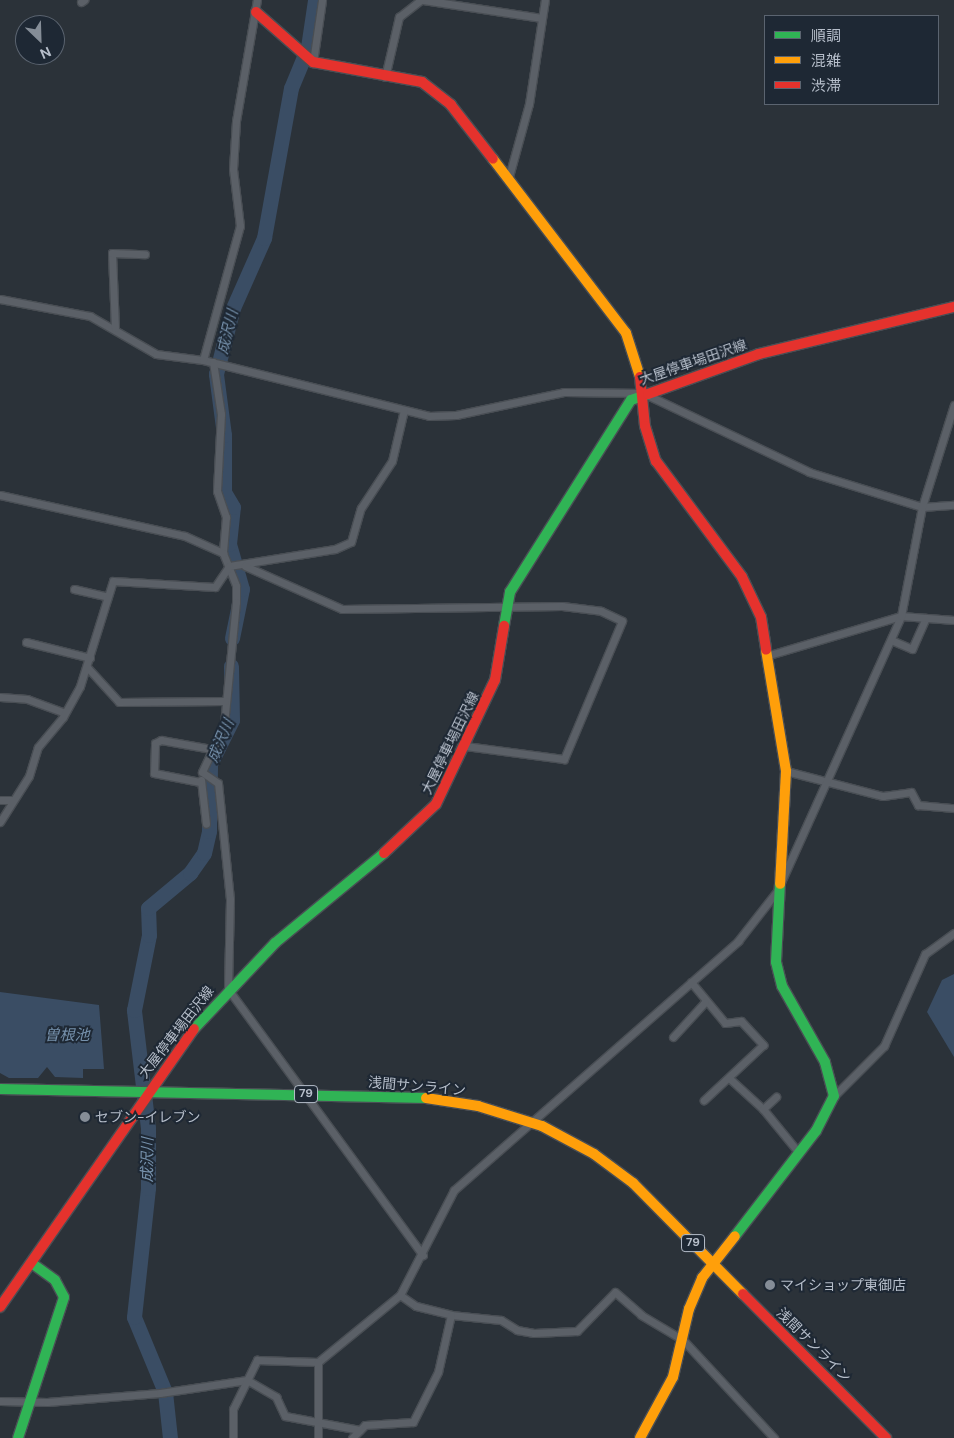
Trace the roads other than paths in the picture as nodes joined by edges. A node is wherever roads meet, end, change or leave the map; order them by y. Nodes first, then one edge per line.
1 (257, 0) edge
2 (322, 0) edge
3 (422, 0) edge
4 (545, 0) edge
5 (256, 12) junction
6 (542, 18) junction
7 (311, 61) junction
8 (385, 77) junction
9 (508, 180) junction
10 (145, 254) dead end
11 (0, 299) edge
12 (954, 307) edge
13 (115, 328) junction
14 (203, 360) junction
15 (215, 363) junction
16 (643, 393) junction
17 (954, 405) edge
18 (404, 410) junction
19 (0, 495) edge
20 (954, 505) edge
21 (922, 507) junction
22 (223, 553) junction
23 (232, 566) junction
24 (245, 566) junction
25 (74, 589) dead end
26 (105, 596) junction
27 (507, 605) junction
28 (901, 616) junction
29 (926, 618) junction
30 (954, 620) edge
31 (891, 640) junction
32 (26, 642) dead end
33 (766, 656) junction
34 (90, 658) junction
35 (87, 667) junction
36 (0, 696) edge
37 (225, 701) junction
38 (65, 714) junction
39 (465, 746) junction
40 (211, 749) junction
41 (786, 771) junction
42 (204, 773) junction
43 (200, 782) junction
44 (830, 782) junction
45 (0, 800) edge
46 (12, 800) junction
47 (954, 808) edge
48 (0, 822) edge
49 (206, 824) dead end
50 (777, 891) junction
51 (954, 933) edge
52 (691, 982) junction
53 (228, 989) junction
54 (705, 1002) junction
55 (673, 1037) dead end
56 (729, 1078) junction
57 (0, 1089) edge
58 (143, 1091) junction
59 (304, 1094) junction
60 (834, 1096) junction
61 (776, 1097) dead end
62 (704, 1100) dead end
63 (763, 1109) junction
64 (531, 1122) junction
65 (799, 1153) junction
66 (423, 1255) junction
67 (32, 1262) junction
68 (713, 1264) junction
69 (400, 1295) junction
70 (0, 1306) edge
71 (451, 1315) junction
72 (683, 1340) junction
73 (318, 1362) junction
74 (247, 1380) junction
75 (31, 1399) junction
76 (0, 1401) edge
77 (316, 1422) junction
78 (360, 1430) junction
79 (18, 1438) edge
80 (234, 1438) edge
81 (318, 1438) edge
82 (352, 1438) edge
83 (640, 1438) edge
84 (774, 1438) edge
85 (886, 1438) edge

1 - 5 street
2 - 7 street
3 - 6 street
3 - 8 street
4 - 6 street
5 - 7 main road
5 - 14 street
6 - 9 street
7 - 8 main road
8 - 9 main road
9 - 16 main road
10 - 13 street
11 - 13 street
12 - 16 main road, 大屋停車場田沢線
13 - 14 street
14 - 15 street
15 - 18 street
15 - 22 street
16 - 18 street
16 - 21 street
16 - 27 main road, 大屋停車場田沢線
16 - 33 main road
17 - 21 street
18 - 24 street
19 - 22 street
20 - 21 street
21 - 28 street
22 - 23 street
23 - 24 street
23 - 26 street
23 - 37 street
24 - 27 street
25 - 26 street
26 - 34 street
27 - 39 main road, 大屋停車場田沢線
27 - 39 street
28 - 29 street
28 - 31 street
28 - 33 street
29 - 30 street
29 - 31 street
31 - 44 street
32 - 34 street
33 - 41 main road
34 - 35 street
35 - 37 street
35 - 38 street
36 - 38 street
37 - 40 street
38 - 46 street
39 - 53 main road, 大屋停車場田沢線
40 - 42 street
40 - 43 street
41 - 44 street
41 - 50 main road
42 - 43 street
42 - 53 street
43 - 49 street
44 - 47 street
44 - 50 street
45 - 46 street
46 - 48 street
50 - 52 street
50 - 60 main road
51 - 60 street
52 - 54 street
52 - 64 street
53 - 58 main road, 大屋停車場田沢線
53 - 59 street
54 - 55 street
54 - 56 street
56 - 62 street
56 - 63 street
57 - 58 main road, 浅間サンライン / 79
58 - 59 main road, 浅間サンライン / 79
58 - 67 main road, 大屋停車場田沢線
59 - 64 main road, 浅間サンライン / 79
59 - 66 street
60 - 65 main road
61 - 63 street
63 - 65 street
64 - 66 street
64 - 68 main road, 浅間サンライン / 79
65 - 68 main road
66 - 69 street
67 - 70 main road, 大屋停車場田沢線
67 - 75 main road
68 - 72 main road
68 - 85 main road, 浅間サンライン / 79
69 - 71 street
69 - 73 street
71 - 72 street
71 - 78 street
72 - 83 main road
72 - 84 street
73 - 74 street
73 - 77 street
74 - 75 street
74 - 77 street
74 - 80 street
75 - 76 street
75 - 79 main road
77 - 78 street
77 - 81 street
78 - 82 street

